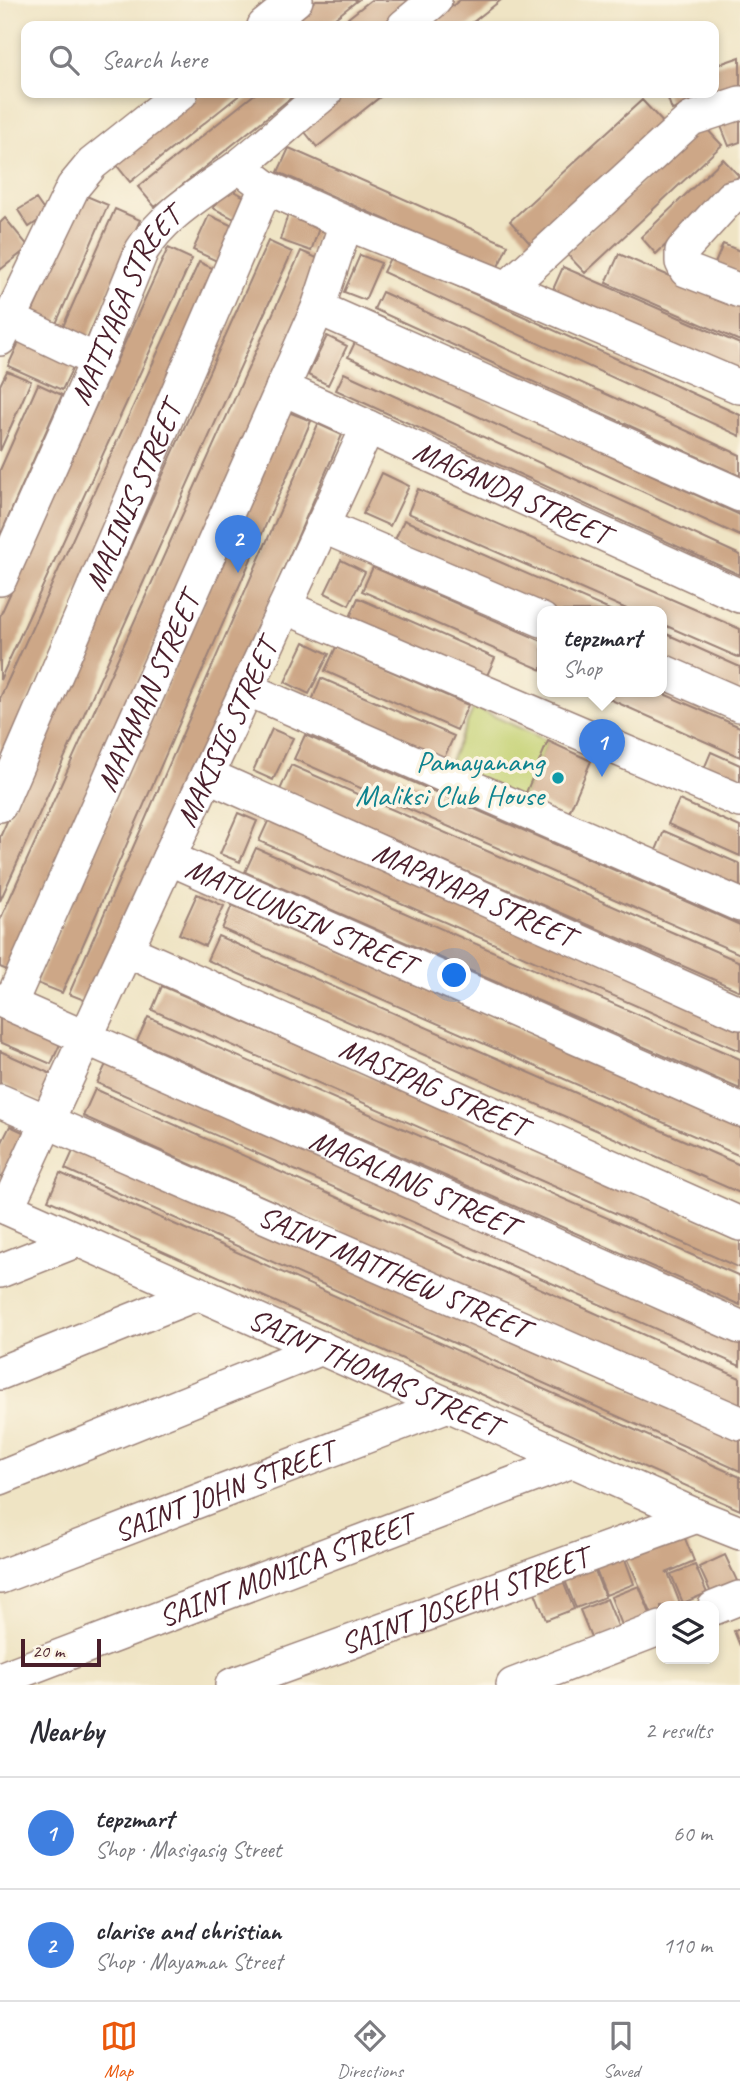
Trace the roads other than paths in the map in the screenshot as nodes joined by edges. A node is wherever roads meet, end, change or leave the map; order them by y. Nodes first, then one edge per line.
1 (296, 0) edge
2 (435, 0) edge
3 (270, 21) edge
4 (410, 21) edge
5 (175, 98) edge
6 (319, 98) edge
7 (740, 103) edge
8 (239, 166) junction
9 (266, 187) junction
10 (740, 195) edge
11 (346, 223) junction
12 (507, 288) junction
13 (740, 290) edge
14 (318, 308) junction
15 (3, 316) edge
16 (97, 361) junction
17 (740, 387) edge
18 (282, 388) junction
19 (368, 427) junction
20 (740, 495) edge
21 (322, 526) junction
22 (0, 579) edge
23 (740, 596) edge
24 (285, 607) junction
25 (537, 618) edge
26 (667, 673) edge
27 (247, 688) junction
28 (740, 705) edge
29 (207, 775) junction
30 (740, 802) edge
31 (0, 805) edge
32 (169, 858) junction
33 (740, 905) edge
34 (128, 951) junction
35 (5, 1002) edge
36 (740, 1013) edge
37 (86, 1038) junction
38 (0, 1101) edge
39 (740, 1110) edge
40 (47, 1122) junction
41 (4, 1207) edge
42 (740, 1224) edge
43 (78, 1240) junction
44 (0, 1271) edge
45 (199, 1293) junction
46 (740, 1327) edge
47 (322, 1348) junction
48 (0, 1373) edge
49 (448, 1405) junction
50 (740, 1423) edge
51 (572, 1461) junction
52 (0, 1478) edge
53 (697, 1516) junction
54 (740, 1533) edge
55 (0, 1577) edge
56 (740, 1598) edge
57 (719, 1606) edge
58 (656, 1630) edge
59 (0, 1679) edge
60 (232, 1685) edge
61 (513, 1685) edge

1 - 3 street
2 - 4 street
5 - 15 street
6 - 8 street, MATIYAGA STREET
7 - 12 street
8 - 9 street
8 - 16 street, MATIYAGA STREET
9 - 11 street
9 - 31 street, MALINIS STREET
10 - 13 street
11 - 12 street
11 - 14 street, MAYAMAN STREET
12 - 17 street
14 - 18 street, MAYAMAN STREET
14 - 20 street
15 - 16 street
16 - 22 street, MATIYAGA STREET
18 - 19 street, MAGANDA STREET
18 - 35 street, MAYAMAN STREET
19 - 21 street, MAKISIG STREET
19 - 23 street, MAGANDA STREET
21 - 24 street, MAKISIG STREET
21 - 25 street
24 - 27 street, MAKISIG STREET
24 - 30 street
26 - 28 street
27 - 29 street, MAKISIG STREET
27 - 33 street
29 - 32 street, MAKISIG STREET
29 - 36 street, MAPAYAPA STREET
32 - 34 street, MAKISIG STREET
32 - 39 street, MATULUNGIN STREET
34 - 37 street, MAKISIG STREET
34 - 42 street, MASIPAG STREET
35 - 37 street, MAGALANG STREET
37 - 40 street, MAKISIG STREET
37 - 46 street, MAGALANG STREET
38 - 40 street, SAINT MATTHEW STREET
40 - 41 street, MAKISIG STREET
40 - 50 street, SAINT MATTHEW STREET
41 - 43 street, SAINT THOMAS STREET
43 - 44 street
43 - 45 street, SAINT THOMAS STREET
45 - 47 street, SAINT THOMAS STREET
45 - 48 street
47 - 49 street, SAINT THOMAS STREET
47 - 52 street
49 - 51 street, SAINT THOMAS STREET
49 - 55 street, SAINT JOHN STREET
51 - 53 street, SAINT THOMAS STREET
51 - 59 street, SAINT MONICA STREET
53 - 54 street, SAINT THOMAS STREET
53 - 60 street, SAINT JOSEPH STREET
56 - 57 street
58 - 61 street

